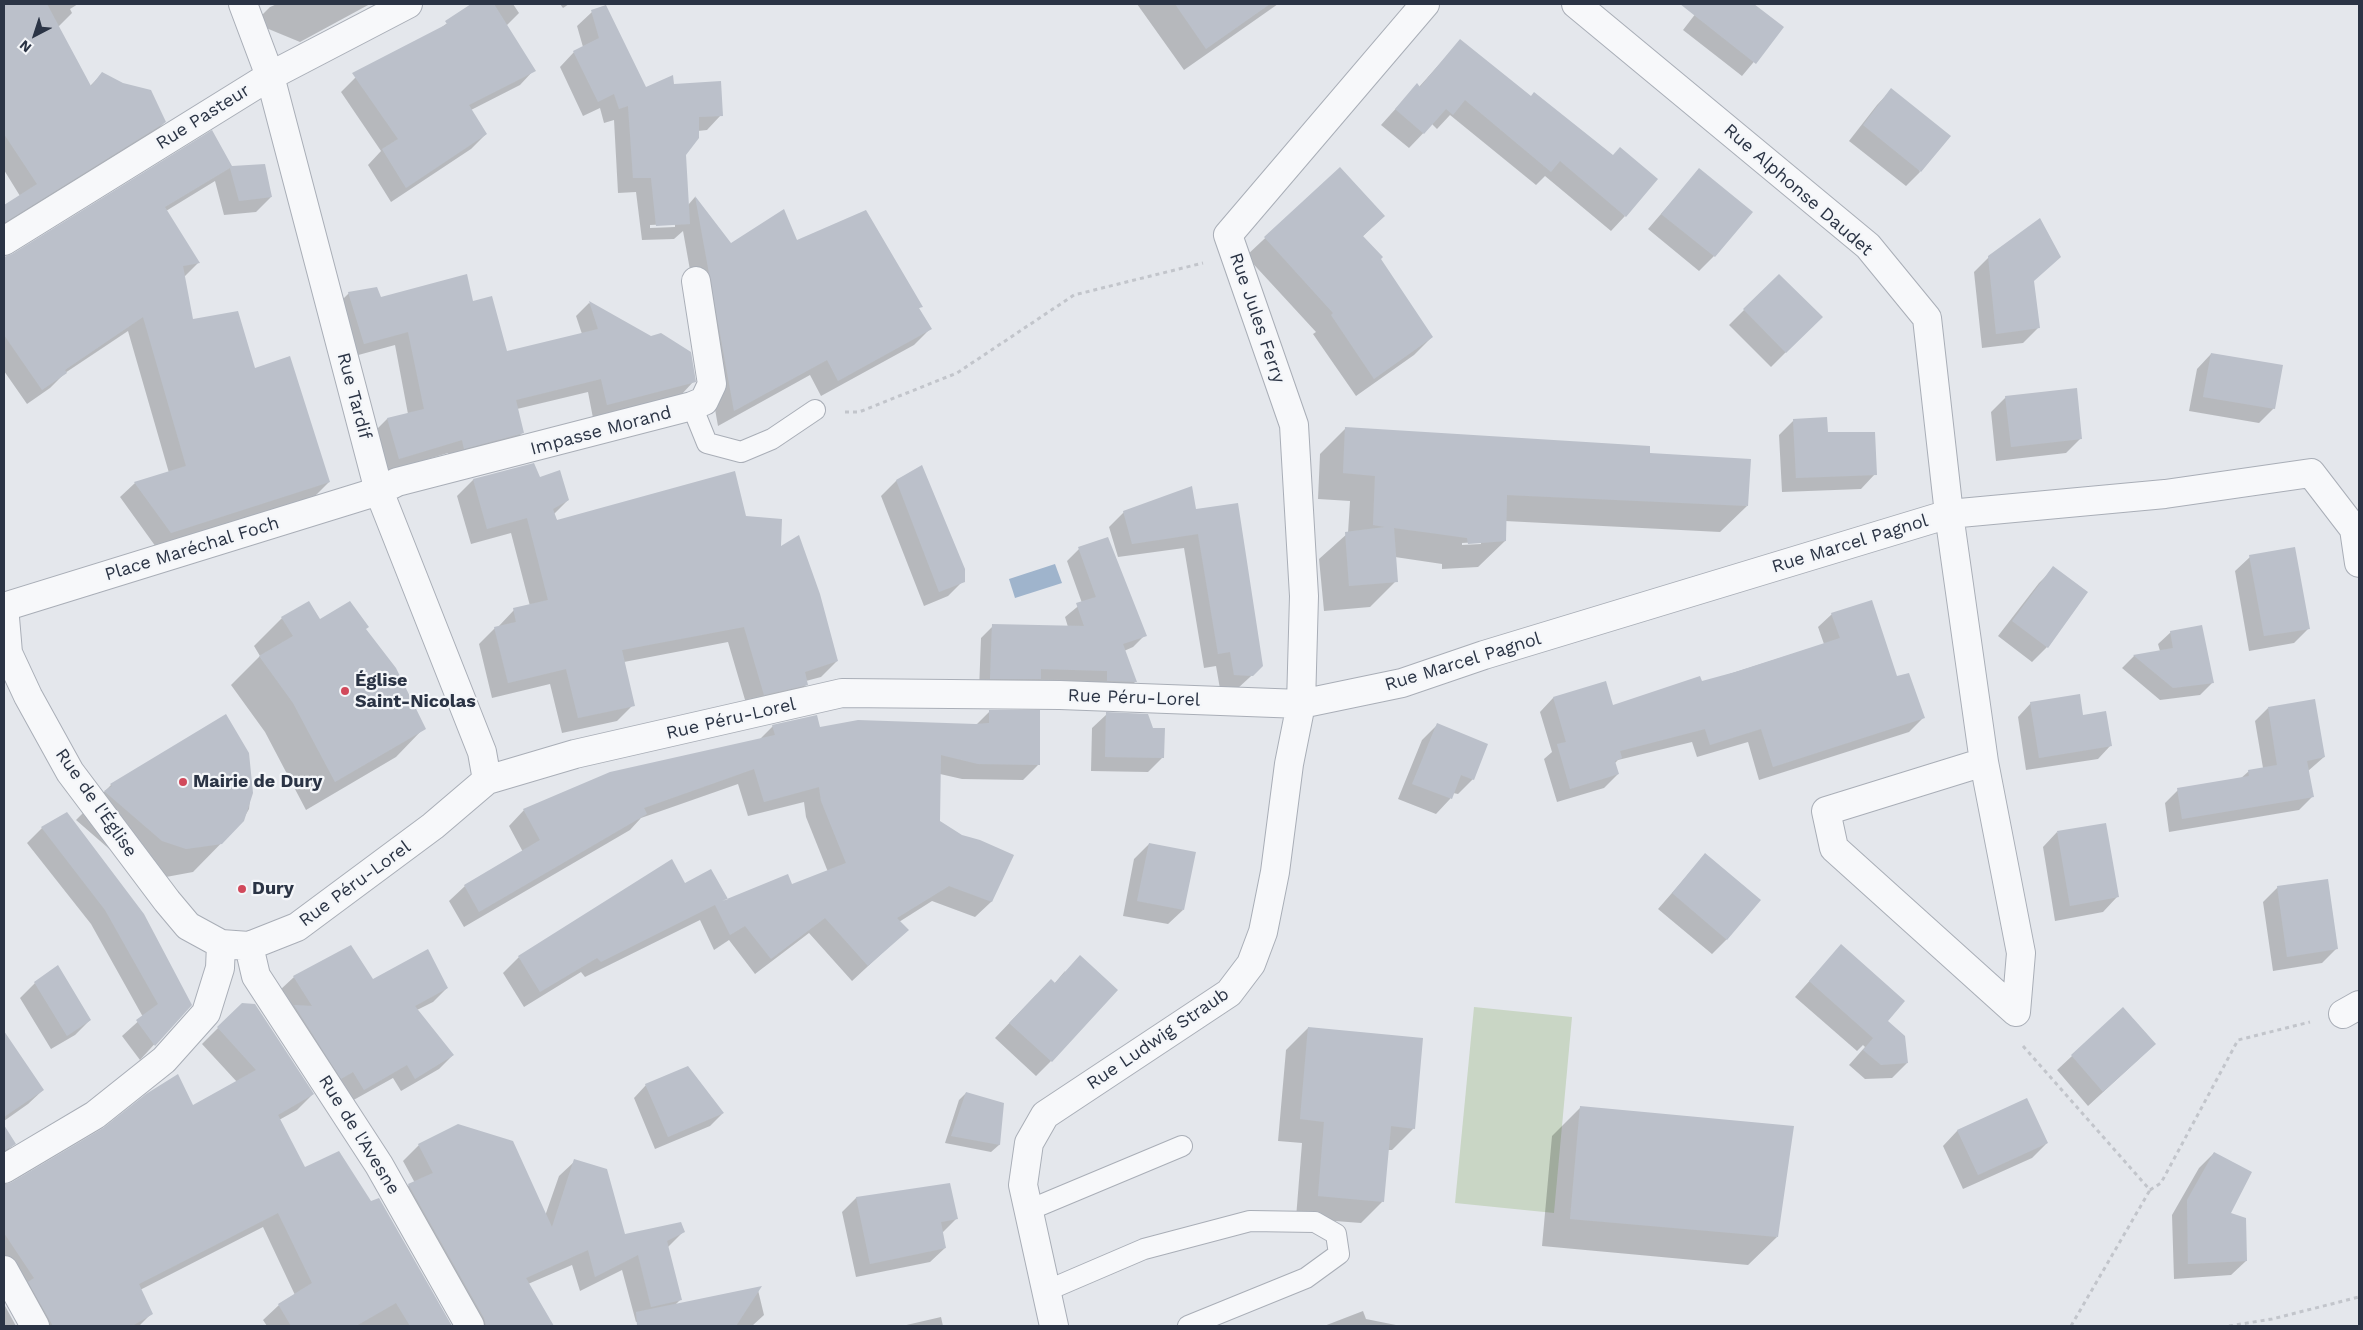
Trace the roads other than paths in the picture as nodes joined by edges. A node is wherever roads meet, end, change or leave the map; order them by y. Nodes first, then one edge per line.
1 (243, 4) edge
2 (408, 4) edge
3 (1425, 4) edge
4 (1576, 4) edge
5 (270, 76) junction
6 (4, 241) edge
7 (696, 281) dead end
8 (692, 406) junction
9 (816, 410) road end
10 (379, 491) junction
11 (1949, 514) junction
12 (2359, 563) edge
13 (4, 607) edge
14 (1301, 704) junction
15 (1984, 762) junction
16 (487, 780) junction
17 (220, 944) junction
18 (249, 946) junction
19 (1182, 1146) dead end
20 (4, 1169) edge
21 (1029, 1210) junction
22 (4, 1270) edge
23 (1046, 1291) junction
24 (35, 1326) edge
25 (470, 1326) edge
26 (1054, 1326) edge
27 (1188, 1326) edge

1 - 5 street, Rue Tardif
2 - 5 street, Rue Pasteur
3 - 14 street, Rue Jules Ferry
4 - 11 street, Rue Alphonse Daudet
5 - 6 street, Rue Pasteur
5 - 10 street, Rue Tardif
7 - 8 street, Impasse Morand
8 - 9 lane
8 - 10 street, Impasse Morand
10 - 13 street, Place Maréchal Foch
10 - 16 street, Rue Tardif
11 - 12 street, Rue Marcel Pagnol
11 - 14 street, Rue Marcel Pagnol
11 - 15 street, Rue Alphonse Daudet
13 - 17 street, Rue de l'Église
14 - 16 street, Rue Péru-Lorel
14 - 21 street, Rue Ludwig Straub
15 - 15 street, Rue Alphonse Daudet
16 - 18 street, Rue Péru-Lorel
17 - 18 street, Rue Péru-Lorel
17 - 20 street
18 - 25 street, Rue de l'Avesne
19 - 21 lane
21 - 23 street, Rue Ludwig Straub
22 - 24 street
23 - 26 street, Rue Ludwig Straub
23 - 27 lane

